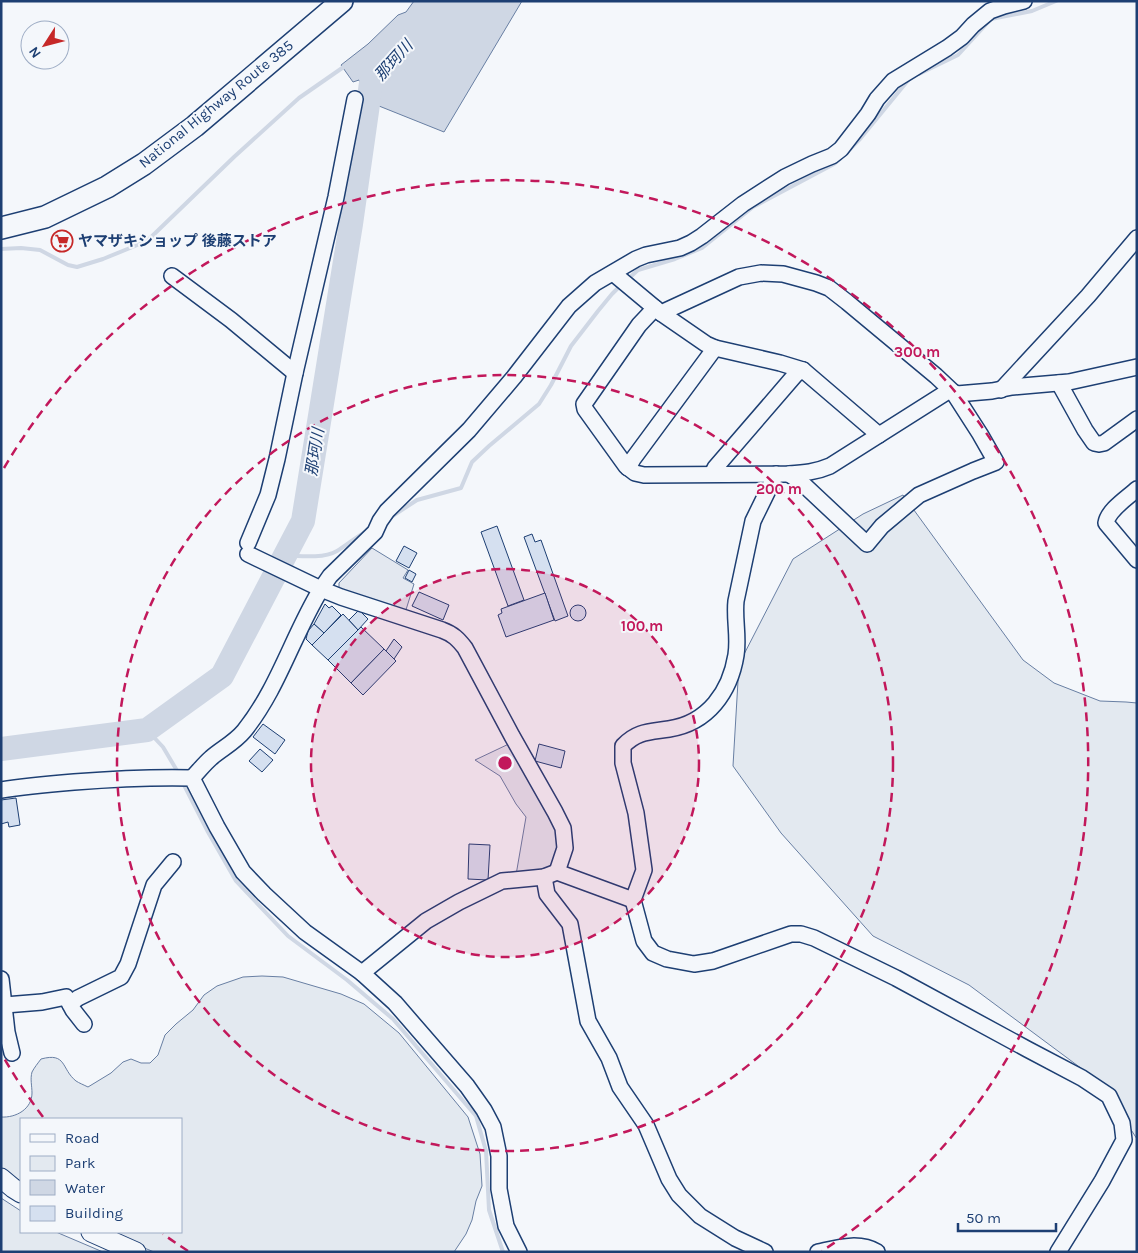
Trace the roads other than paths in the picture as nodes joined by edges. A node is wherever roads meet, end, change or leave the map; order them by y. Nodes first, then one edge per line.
1 (342, 1) edge
2 (1024, 1) edge
3 (355, 99) dead end
4 (1, 228) edge
5 (1137, 238) edge
6 (613, 273) junction
7 (172, 276) dead end
8 (658, 311) junction
9 (715, 348) junction
10 (1137, 367) edge
11 (803, 370) junction
12 (295, 373) junction
13 (1059, 383) junction
14 (1001, 390) junction
15 (952, 391) junction
16 (1137, 419) edge
17 (879, 435) junction
18 (628, 468) junction
19 (712, 474) junction
20 (782, 474) junction
21 (1137, 489) edge
22 (1137, 560) edge
23 (318, 587) junction
24 (192, 778) junction
25 (1, 790) edge
26 (173, 862) dead end
27 (551, 875) junction
28 (633, 900) junction
29 (362, 973) junction
30 (1, 979) edge
31 (70, 1004) junction
32 (4, 1005) junction
33 (84, 1024) dead end
34 (12, 1053) dead end
35 (1, 1178) edge
36 (20, 1192) edge
37 (93, 1233) edge
38 (136, 1252) edge
39 (519, 1252) edge
40 (765, 1252) edge
41 (818, 1252) edge
42 (877, 1252) edge
43 (1058, 1252) edge

1 - 4 highway, National Highway Route 385
2 - 6 street
3 - 12 street
5 - 14 street
6 - 8 street
6 - 23 street
7 - 12 street
8 - 9 street
8 - 15 street
8 - 18 street
9 - 11 street
9 - 18 street
10 - 13 street
11 - 17 street
11 - 19 street
12 - 23 street
13 - 14 street
13 - 16 street
14 - 15 street
15 - 17 street
15 - 20 street
17 - 20 street
18 - 19 street
19 - 20 street
20 - 28 street
21 - 22 street
23 - 24 street
23 - 27 street
24 - 25 street
24 - 29 street
26 - 31 street
27 - 28 street
27 - 29 street
27 - 40 street
28 - 43 street
29 - 39 street
30 - 32 street
31 - 32 street
31 - 33 street
32 - 34 street
35 - 36 main road
37 - 38 main road
41 - 42 street

